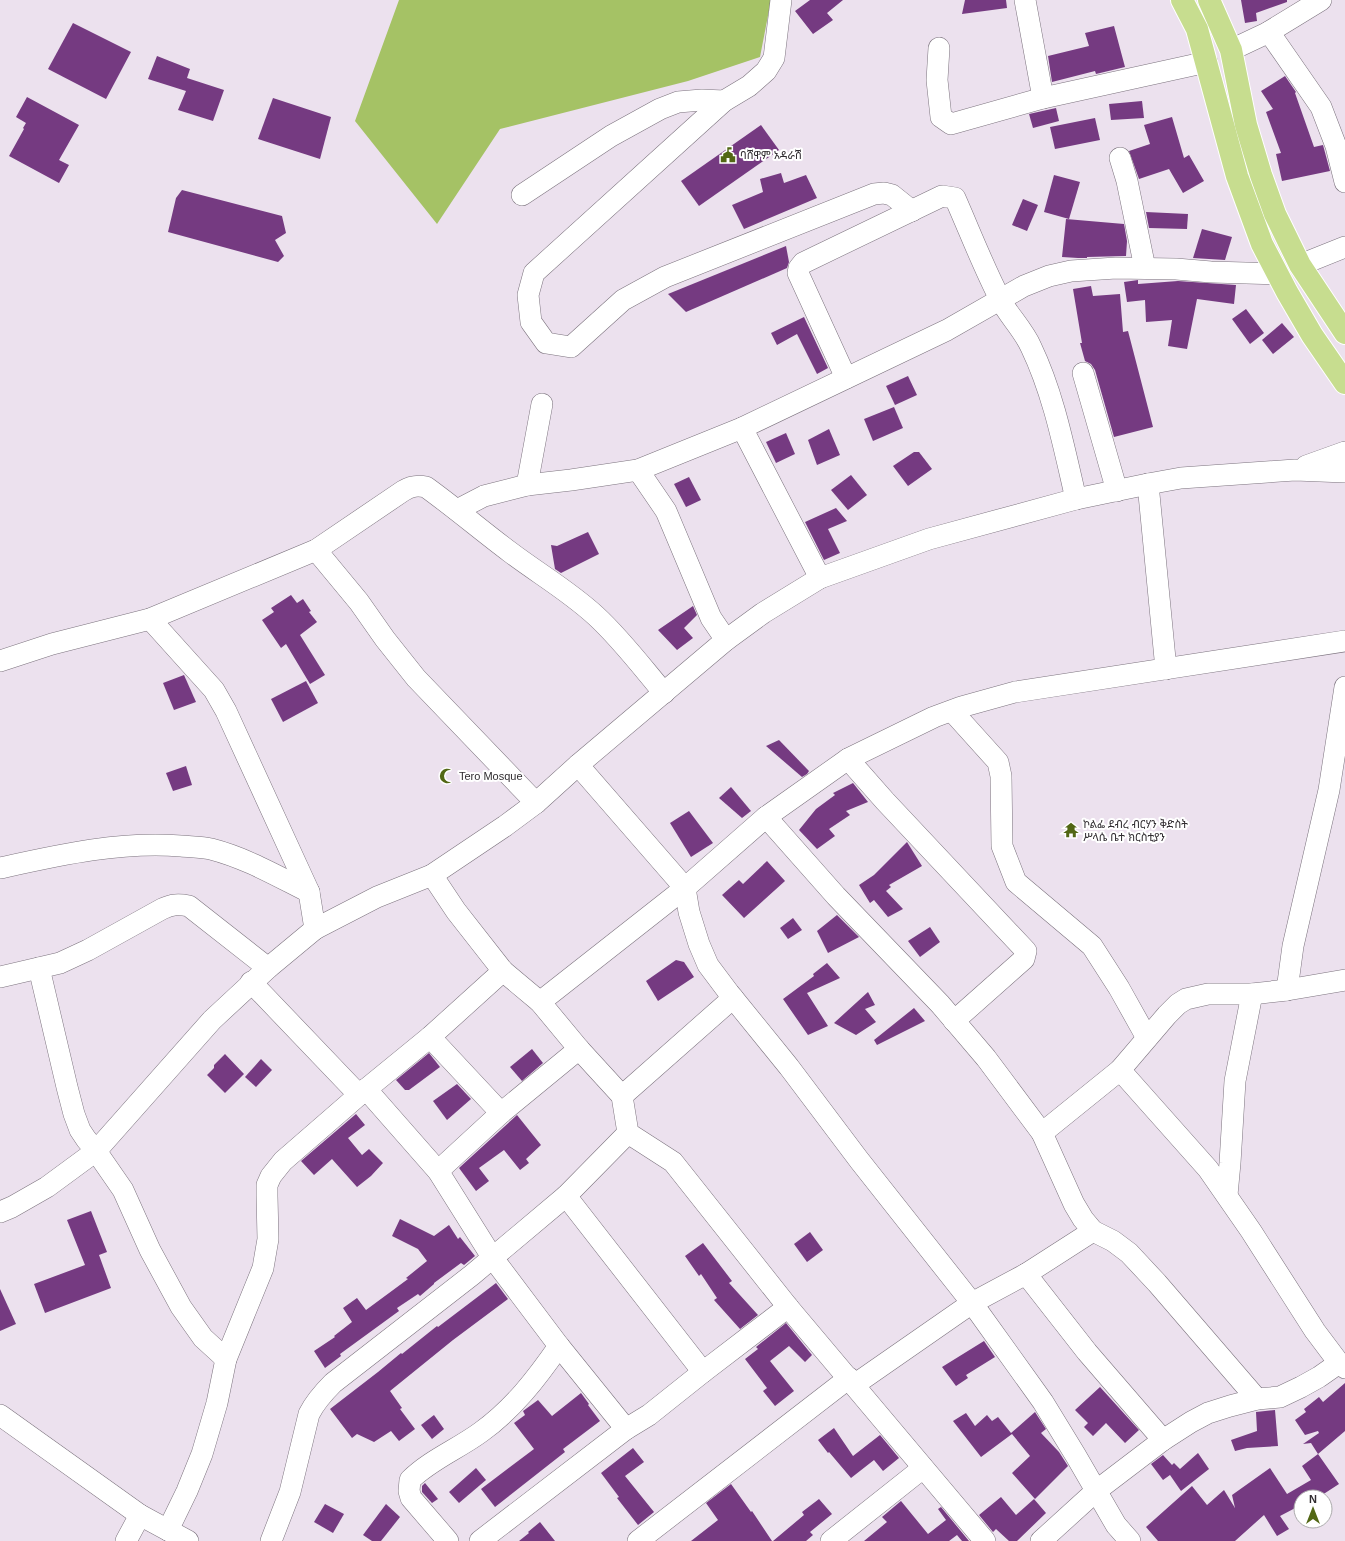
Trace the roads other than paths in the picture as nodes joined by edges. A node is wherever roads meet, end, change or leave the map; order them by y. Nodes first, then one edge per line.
1 (781, 0) edge
2 (1025, 0) edge
3 (1182, 0) edge
4 (1209, 0) edge
5 (1321, 0) edge
6 (1269, 32) junction
7 (939, 48) dead end
8 (1231, 50) junction
9 (1207, 62) junction
10 (1043, 98) junction
11 (724, 101) junction
12 (1120, 158) dead end
13 (1345, 182) edge
14 (522, 196) dead end
15 (912, 211) junction
16 (1345, 247) edge
17 (1300, 265) junction
18 (1145, 268) junction
19 (1277, 274) junction
20 (1000, 300) junction
21 (1345, 333) edge
22 (1083, 373) dead end
23 (846, 378) junction
24 (1345, 384) edge
25 (542, 404) dead end
26 (742, 428) junction
27 (1345, 452) edge
28 (638, 470) junction
29 (1295, 470) junction
30 (1345, 472) edge
31 (1148, 484) junction
32 (527, 485) junction
33 (1117, 491) junction
34 (1076, 499) junction
35 (457, 510) junction
36 (316, 550) junction
37 (820, 578) junction
38 (150, 619) junction
39 (726, 640) junction
40 (1345, 641) edge
41 (0, 661) edge
42 (1166, 669) junction
43 (1345, 687) edge
44 (664, 693) junction
45 (952, 711) junction
46 (848, 759) junction
47 (578, 765) junction
48 (536, 803) junction
49 (766, 817) junction
50 (0, 868) edge
51 (432, 875) junction
52 (685, 888) junction
53 (309, 892) junction
54 (315, 929) junction
55 (39, 968) junction
56 (268, 968) junction
57 (503, 971) junction
58 (0, 977) edge
59 (1345, 980) edge
60 (252, 982) junction
61 (1287, 990) junction
62 (1252, 994) junction
63 (733, 998) junction
64 (540, 1002) junction
65 (954, 1021) junction
66 (430, 1037) junction
67 (1147, 1038) junction
68 (578, 1049) junction
69 (1120, 1070) junction
70 (362, 1092) junction
71 (622, 1096) junction
72 (501, 1114) junction
73 (628, 1133) junction
74 (1042, 1133) junction
75 (96, 1151) junction
76 (438, 1171) junction
77 (1226, 1195) junction
78 (566, 1196) junction
79 (0, 1212) edge
80 (1093, 1231) junction
81 (492, 1257) junction
82 (1026, 1274) junction
83 (972, 1303) junction
84 (788, 1307) junction
85 (559, 1346) junction
86 (226, 1359) junction
87 (1342, 1365) edge
88 (703, 1372) junction
89 (852, 1381) junction
90 (1257, 1399) junction
91 (0, 1415) edge
92 (626, 1429) junction
93 (1163, 1440) junction
94 (923, 1468) junction
95 (1096, 1491) junction
96 (140, 1515) junction
97 (168, 1530) junction
98 (126, 1541) edge
99 (188, 1541) edge
100 (271, 1541) edge
101 (448, 1541) edge
102 (480, 1541) edge
103 (638, 1541) edge
104 (831, 1541) edge
105 (985, 1541) edge
106 (1041, 1541) edge
107 (1130, 1541) edge

1 - 11 street
2 - 10 street
3 - 9 main road
4 - 8 main road
5 - 6 street
6 - 8 street
6 - 13 street
7 - 10 street
8 - 17 main road
9 - 10 street
9 - 19 main road
11 - 14 street
11 - 15 street
12 - 18 street
15 - 20 street
15 - 23 street
16 - 17 street
17 - 21 main road
18 - 19 street
18 - 20 street
19 - 24 main road
20 - 23 street
20 - 34 street
22 - 33 street
23 - 26 street
25 - 32 street
26 - 28 street
26 - 37 street
27 - 29 street
28 - 32 street
28 - 39 street
29 - 30 street
29 - 31 street
31 - 33 street
31 - 42 street
32 - 35 street
33 - 34 street
34 - 37 street
35 - 36 street
35 - 44 street
36 - 38 street
36 - 48 street
37 - 39 street
38 - 41 street
38 - 53 street
39 - 44 street
40 - 42 street
42 - 45 street
43 - 61 street
44 - 47 street
45 - 46 street
45 - 67 street
46 - 49 street
46 - 65 street
47 - 48 street
47 - 52 street
48 - 51 street
49 - 52 street
49 - 65 street
50 - 53 street
51 - 54 street
51 - 57 street
52 - 63 street
52 - 64 street
53 - 54 street
54 - 56 street
55 - 56 street
55 - 58 street
55 - 75 street
56 - 60 street
57 - 64 street
57 - 66 street
59 - 61 street
60 - 70 street
60 - 75 street
61 - 62 street
62 - 67 street
62 - 77 street
63 - 71 street
63 - 83 street
64 - 68 street
65 - 74 street
66 - 70 street
66 - 72 street
67 - 69 street
68 - 71 street
68 - 72 street
69 - 74 street
69 - 77 street
70 - 76 street
70 - 86 street
71 - 73 street
72 - 76 street
73 - 78 street
73 - 84 street
74 - 80 street
75 - 79 street
75 - 86 street
76 - 81 street
77 - 87 street
78 - 81 street
78 - 88 street
80 - 82 street
80 - 90 street
81 - 85 street
81 - 100 street
82 - 83 street
82 - 93 street
83 - 89 street
83 - 95 street
84 - 88 street
84 - 89 street
85 - 92 street
85 - 101 street
86 - 97 street
87 - 90 street
88 - 92 street
89 - 94 street
89 - 103 street
90 - 93 street
91 - 96 street
92 - 102 street
93 - 95 street
94 - 104 street
94 - 105 street
95 - 106 street
95 - 107 street
96 - 97 street
96 - 98 street
97 - 99 street

